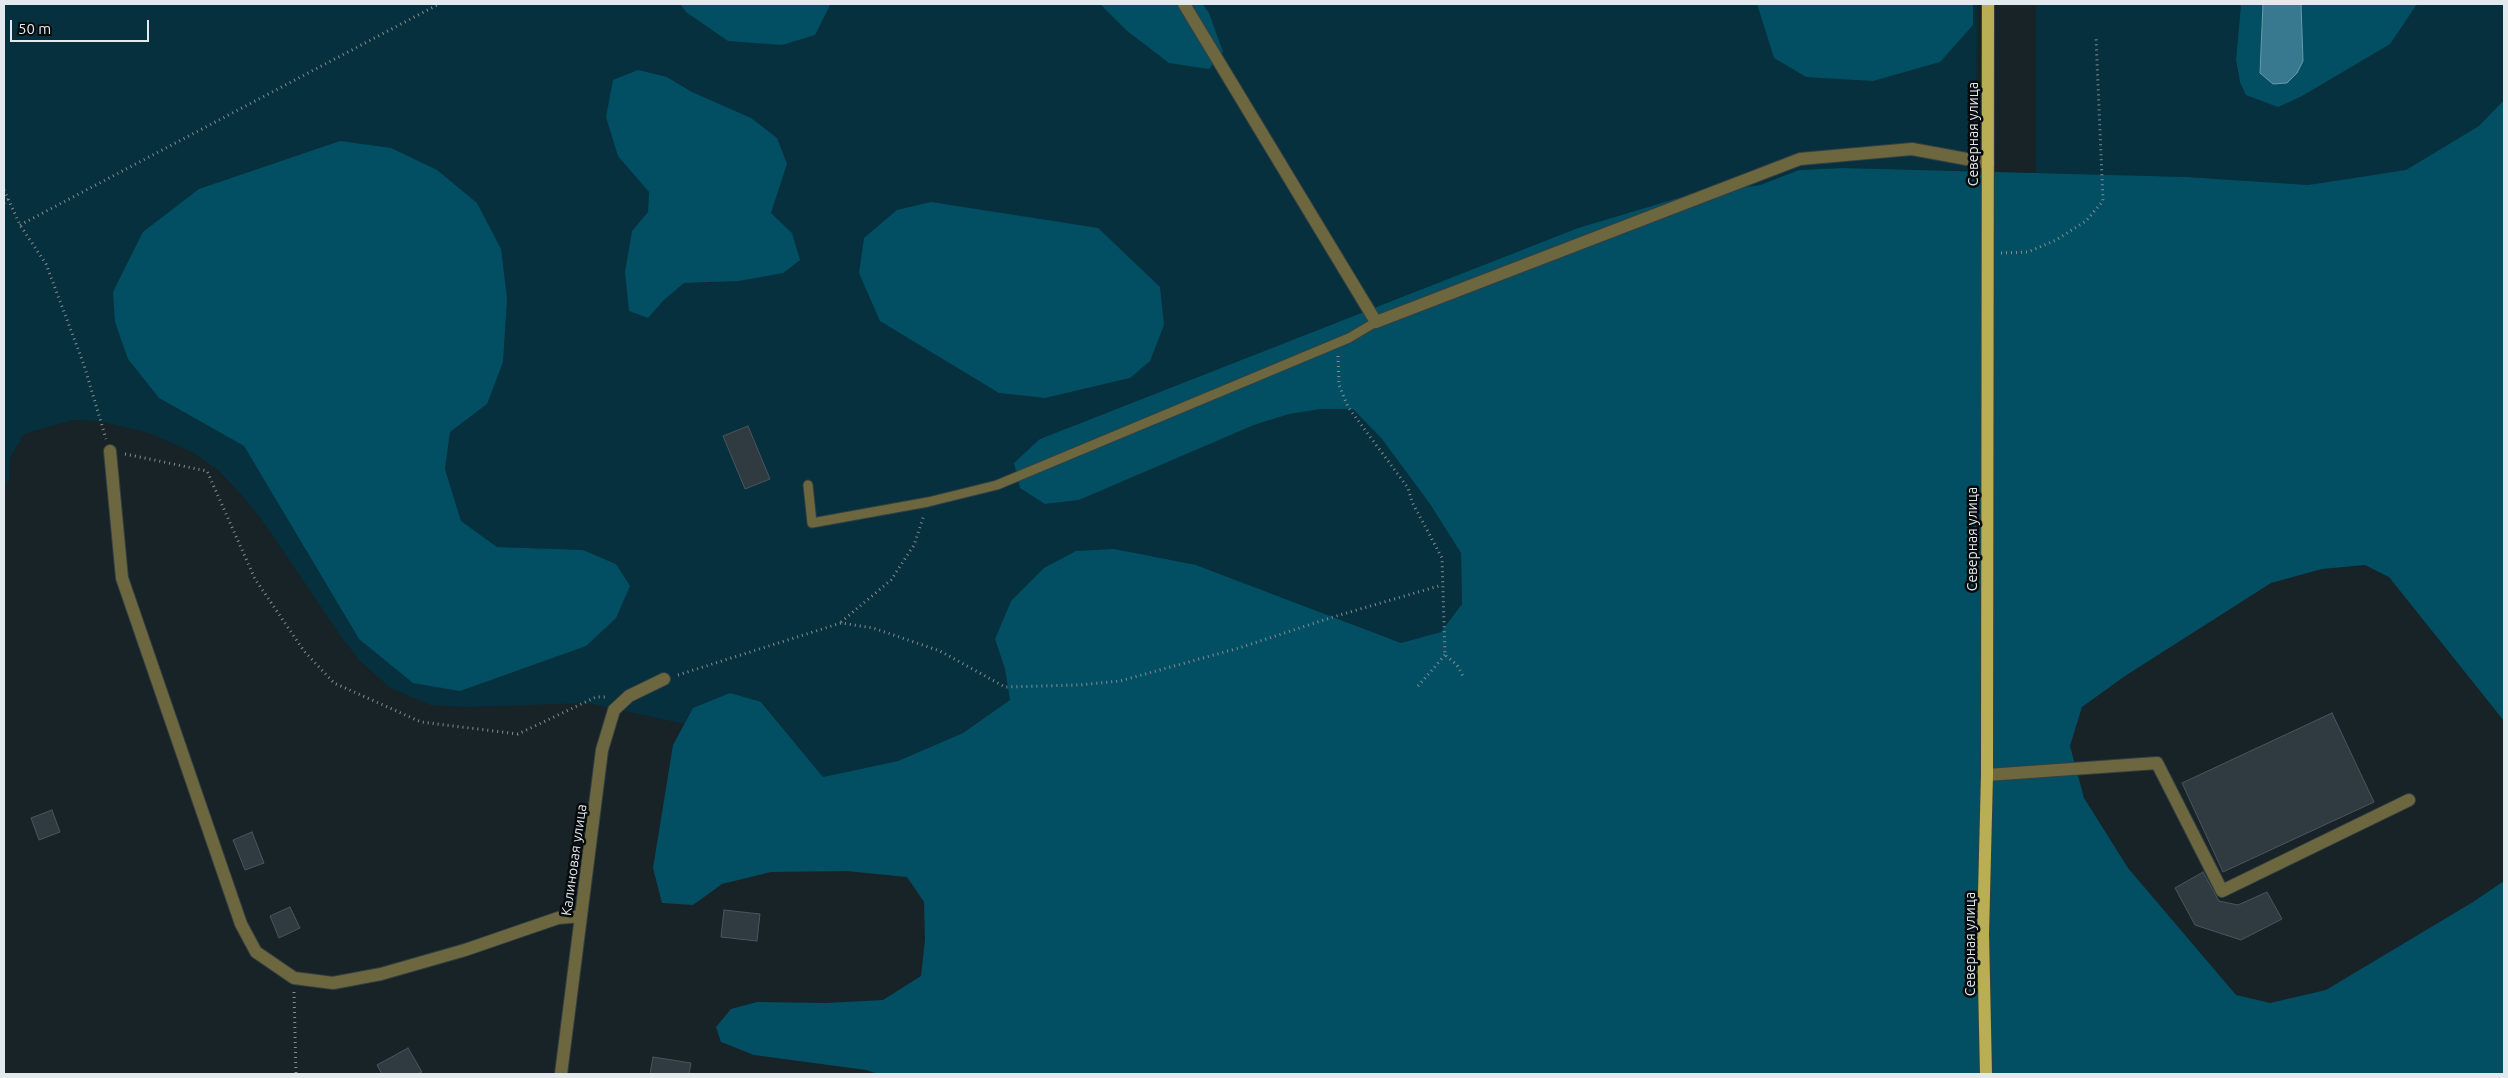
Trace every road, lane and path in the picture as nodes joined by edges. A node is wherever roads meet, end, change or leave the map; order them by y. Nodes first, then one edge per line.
1 (439, 4) edge
2 (1184, 4) edge
3 (1988, 4) edge
4 (2096, 37) dead end
5 (1988, 163) junction
6 (4, 190) edge
7 (8, 200) junction
8 (4, 203) edge
9 (20, 225) junction
10 (1988, 254) junction
11 (1376, 322) junction
12 (1338, 342) junction
13 (110, 451) junction
14 (808, 485) dead end
15 (917, 533) dead end
16 (1442, 585) junction
17 (841, 623) junction
18 (1445, 655) junction
19 (1463, 676) dead end
20 (664, 679) joint
21 (1418, 686) dead end
22 (629, 696) junction
23 (1987, 775) junction
24 (2409, 800) dead end
25 (581, 916) junction
26 (294, 978) junction
27 (296, 1074) edge
28 (561, 1074) edge
29 (1986, 1074) edge

1 - 9 path
2 - 11 street
3 - 5 main road, Северная улица
4 - 10 path
5 - 10 main road, Северная улица
5 - 11 street
6 - 7 path
7 - 8 path
7 - 9 path
9 - 13 path
10 - 23 main road, Северная улица
11 - 12 lane
12 - 14 lane
12 - 16 path
13 - 22 path
13 - 26 street
15 - 17 path
16 - 17 path
16 - 18 path
17 - 20 path
18 - 19 path
18 - 21 path
20 - 22 street, Калиновая улица
22 - 25 street, Калиновая улица
23 - 24 street
23 - 29 main road, Северная улица
25 - 26 street
25 - 28 street, Калиновая улица
26 - 27 path

